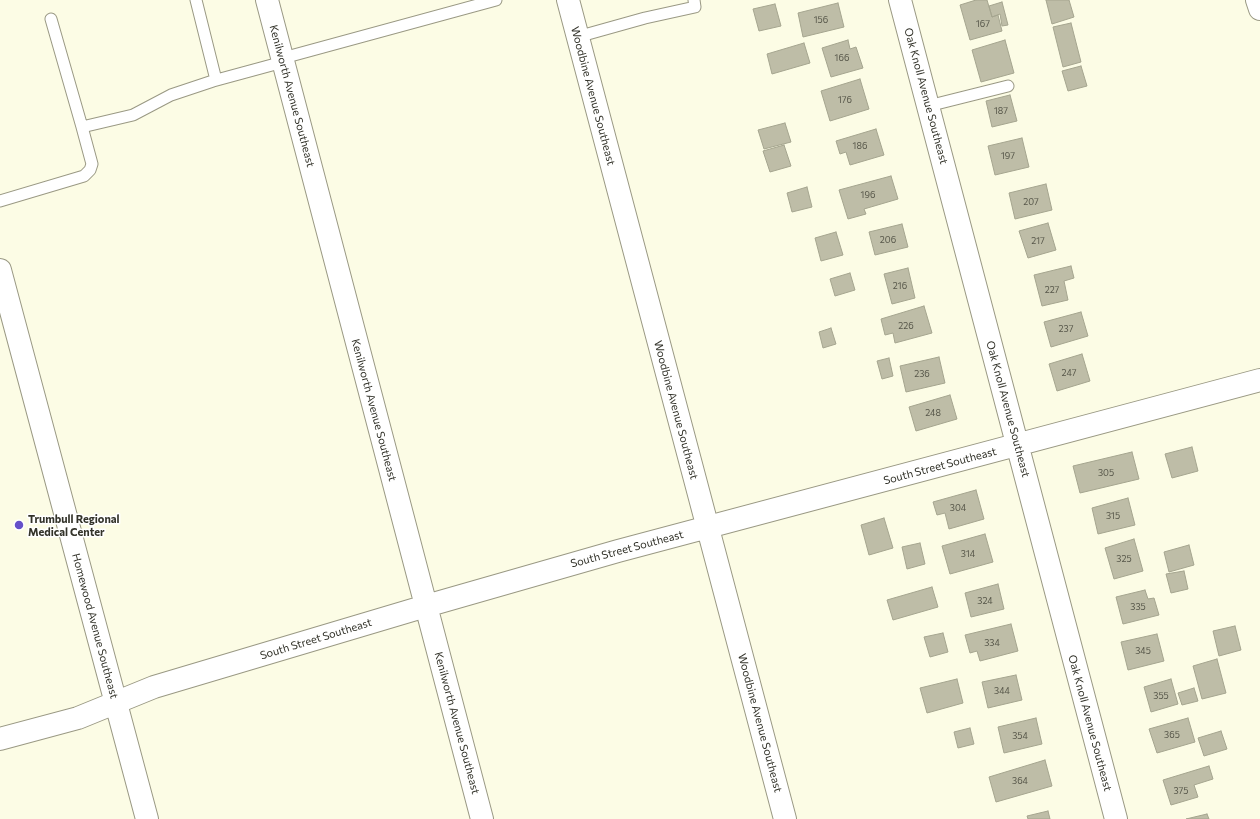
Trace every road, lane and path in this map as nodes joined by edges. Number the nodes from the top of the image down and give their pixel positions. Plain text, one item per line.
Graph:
1 (196, 0) edge
2 (267, 0) edge
3 (496, 0) edge
4 (568, 0) edge
5 (694, 0) edge
6 (900, 0) edge
7 (1257, 0) edge
8 (1260, 9) edge
9 (51, 19) dead end
10 (577, 37) junction
11 (283, 60) junction
12 (216, 80) junction
13 (1008, 86) dead end
14 (928, 106) junction
15 (82, 126) junction
16 (0, 201) edge
17 (0, 270) edge
18 (1260, 380) edge
19 (1017, 445) junction
20 (708, 527) junction
21 (426, 606) junction
22 (116, 702) junction
23 (0, 739) edge
24 (147, 819) edge
25 (482, 819) edge
26 (785, 819) edge
27 (1116, 819) edge

1 - 12 lane
2 - 11 street, Kenilworth Avenue Southeast
3 - 11 lane
4 - 10 street, Woodbine Avenue Southeast
5 - 10 lane
6 - 14 street, Oak Knoll Avenue Southeast
7 - 8 street
9 - 15 lane
10 - 20 street, Woodbine Avenue Southeast
11 - 12 lane
11 - 21 street, Kenilworth Avenue Southeast
12 - 15 lane
13 - 14 lane
14 - 19 street, Oak Knoll Avenue Southeast
15 - 16 lane
17 - 22 street, Homewood Avenue Southeast
18 - 19 street, South Street Southeast
19 - 20 street, South Street Southeast
19 - 27 street, Oak Knoll Avenue Southeast
20 - 21 street, South Street Southeast
20 - 26 street, Woodbine Avenue Southeast
21 - 22 street, South Street Southeast
21 - 25 street, Kenilworth Avenue Southeast
22 - 23 street, South Street Southeast
22 - 24 street, Homewood Avenue Southeast

